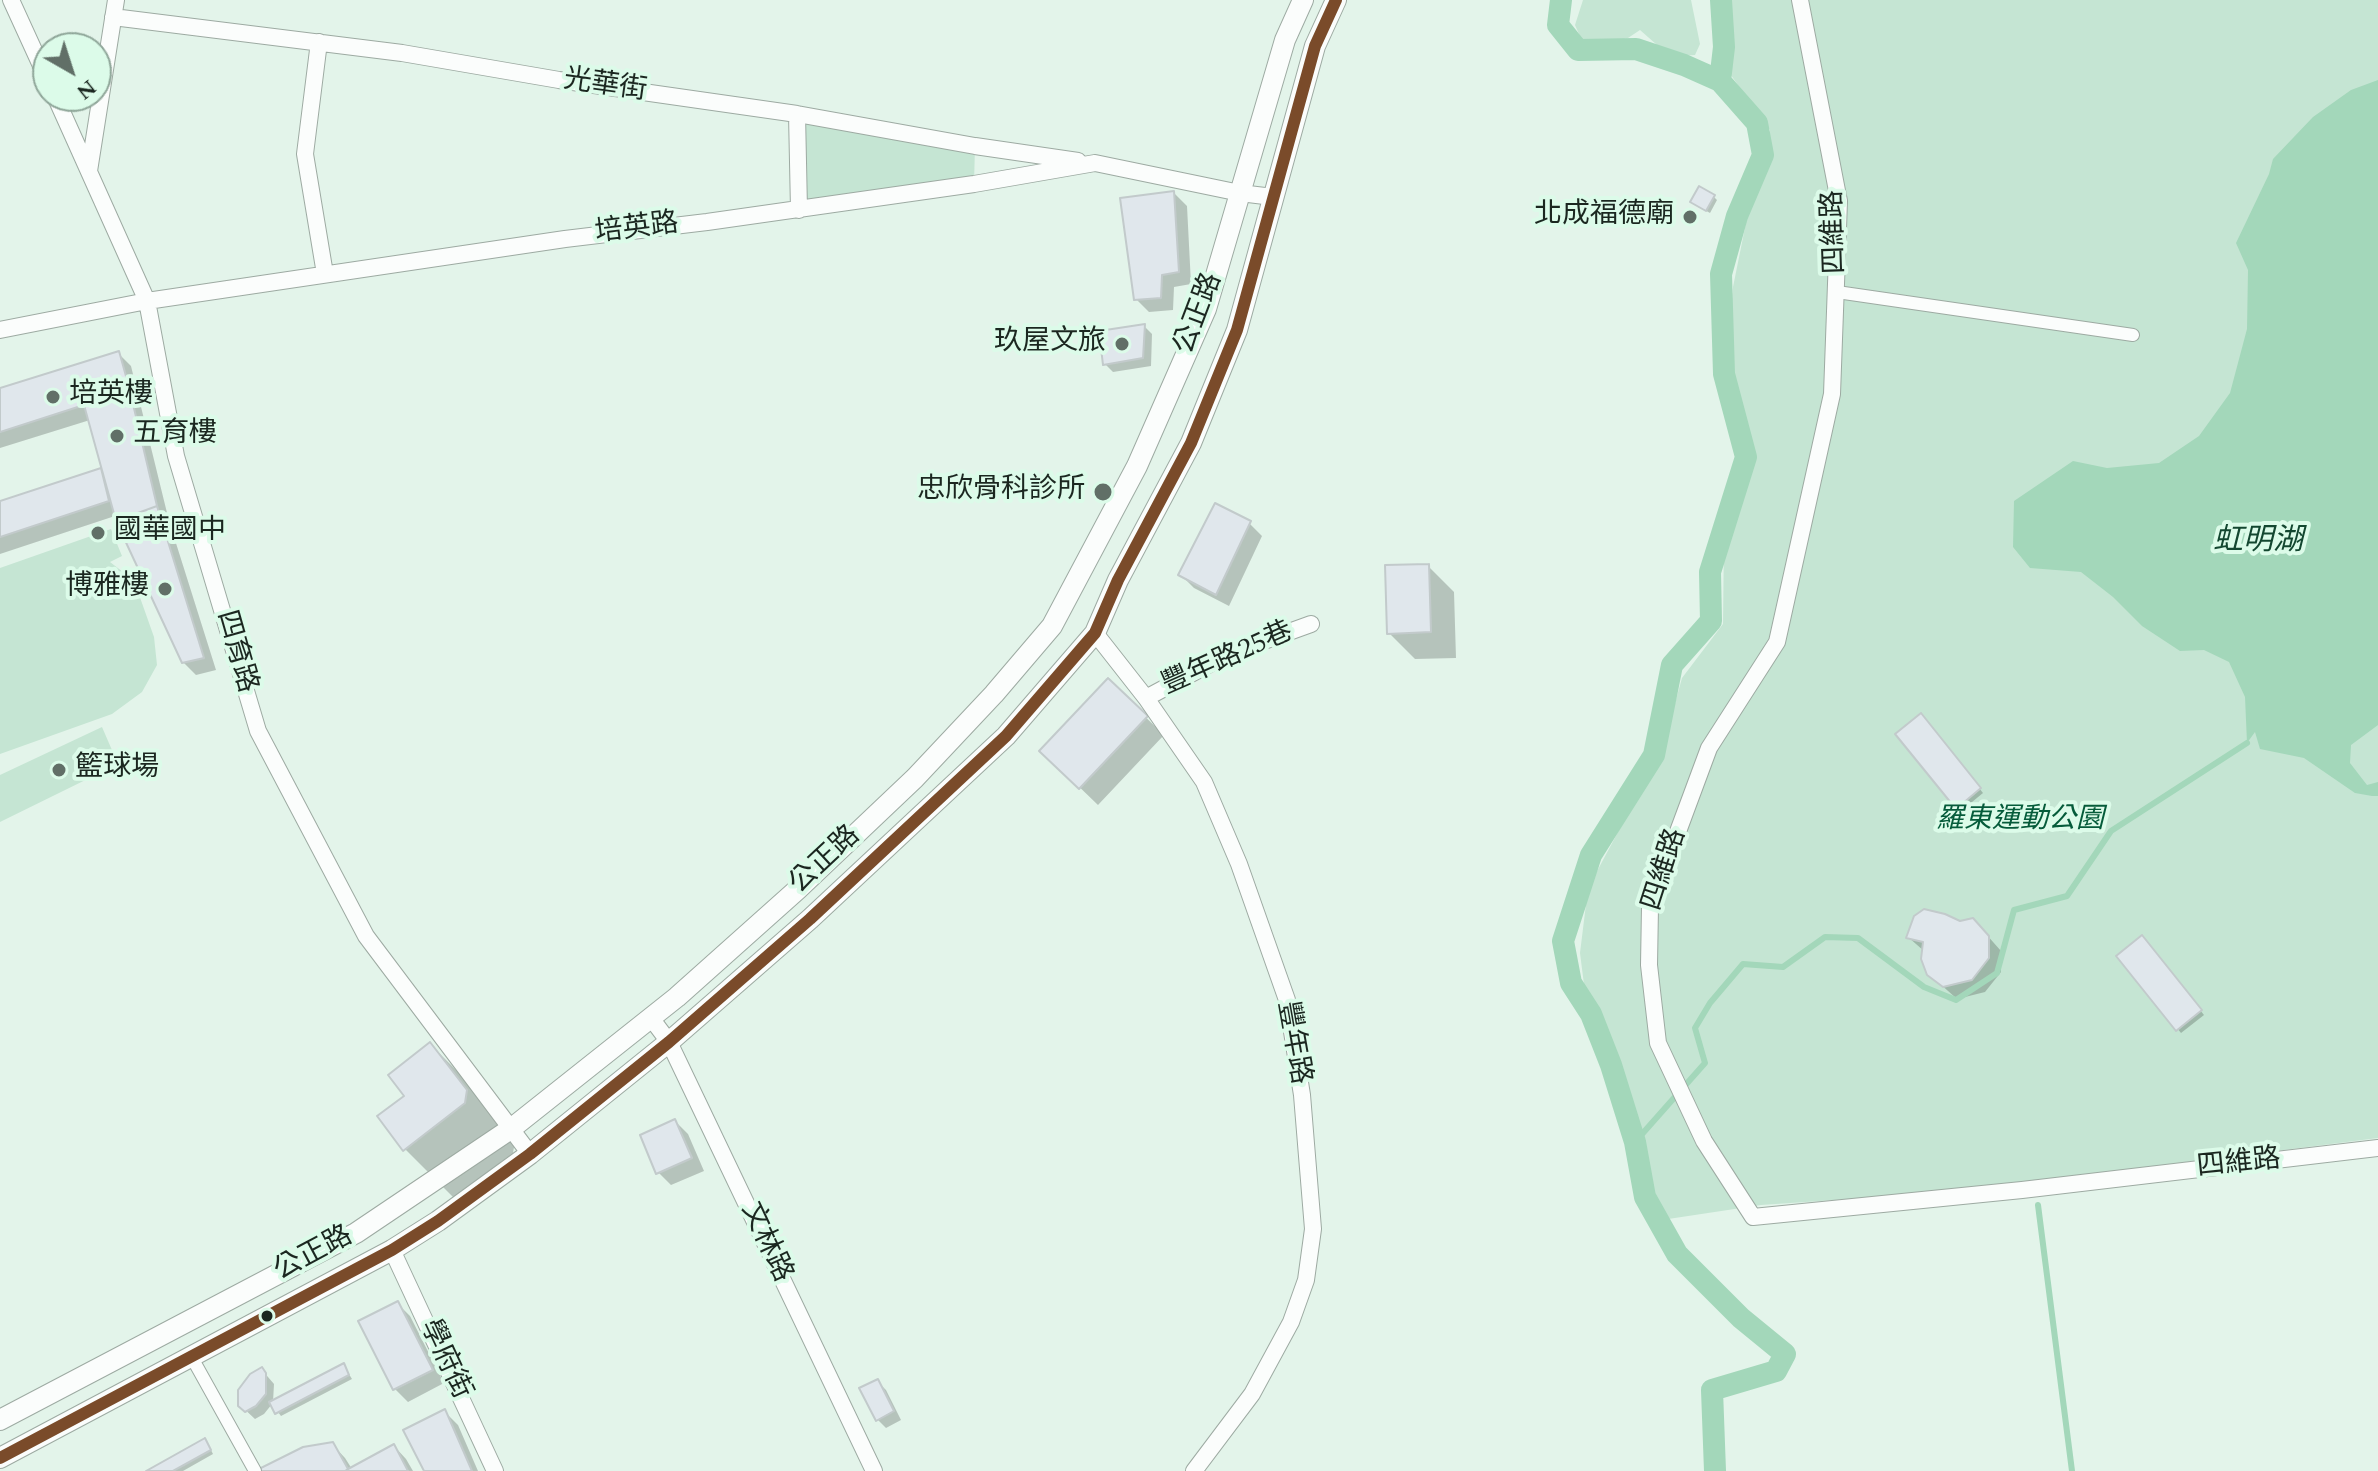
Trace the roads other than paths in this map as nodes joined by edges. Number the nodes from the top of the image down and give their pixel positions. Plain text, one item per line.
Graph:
1 (11, 0) edge
2 (1303, 0) edge
3 (1336, 0) edge
4 (1800, 0) edge
5 (115, 8) edge
6 (319, 42) junction
7 (32, 46) edge
8 (62, 112) edge
9 (797, 114) junction
10 (1095, 163) junction
11 (89, 173) junction
12 (1240, 193) junction
13 (1273, 197) junction
14 (799, 210) junction
15 (325, 274) junction
16 (1837, 292) junction
17 (147, 301) junction
18 (0, 330) edge
19 (2133, 335) dead end
20 (1311, 624) dead end
21 (1095, 633) junction
22 (1146, 698) junction
23 (651, 1018) junction
24 (669, 1042) junction
25 (512, 1128) junction
26 (2378, 1148) edge
27 (530, 1154) junction
28 (392, 1250) junction
29 (175, 1329) junction
30 (191, 1356) junction
31 (0, 1420) edge
32 (0, 1458) edge
33 (255, 1471) edge
34 (495, 1471) edge
35 (874, 1471) edge
36 (1194, 1471) edge

1 - 7 street
2 - 12 street, 公正路
3 - 13 street, 公正路
4 - 16 street, 四維路
5 - 6 street, 光華街
5 - 11 street
6 - 9 street, 光華街
6 - 15 street
8 - 11 street, 四育路
9 - 10 street, 光華街
9 - 14 street
10 - 12 street, 培英路
10 - 14 street, 培英路
11 - 17 street, 四育路
12 - 13 street, 培英路
12 - 23 street, 公正路
13 - 21 street, 公正路
14 - 15 street, 培英路
15 - 17 street, 培英路
16 - 19 street
16 - 26 street, 四維路
17 - 18 street, 培英路
17 - 25 street, 四育路
20 - 22 street, 豐年路25巷
21 - 22 street, 豐年路
21 - 24 street, 公正路
22 - 36 street, 豐年路
23 - 24 street, 文林路
23 - 25 street, 公正路
24 - 27 street, 公正路
24 - 35 street, 文林路
25 - 27 street, 四育路
25 - 29 street, 公正路
27 - 28 street, 公正路
28 - 30 street, 公正路
28 - 34 street, 學府街
29 - 30 street
29 - 31 street, 公正路
30 - 32 street, 公正路
30 - 33 street

